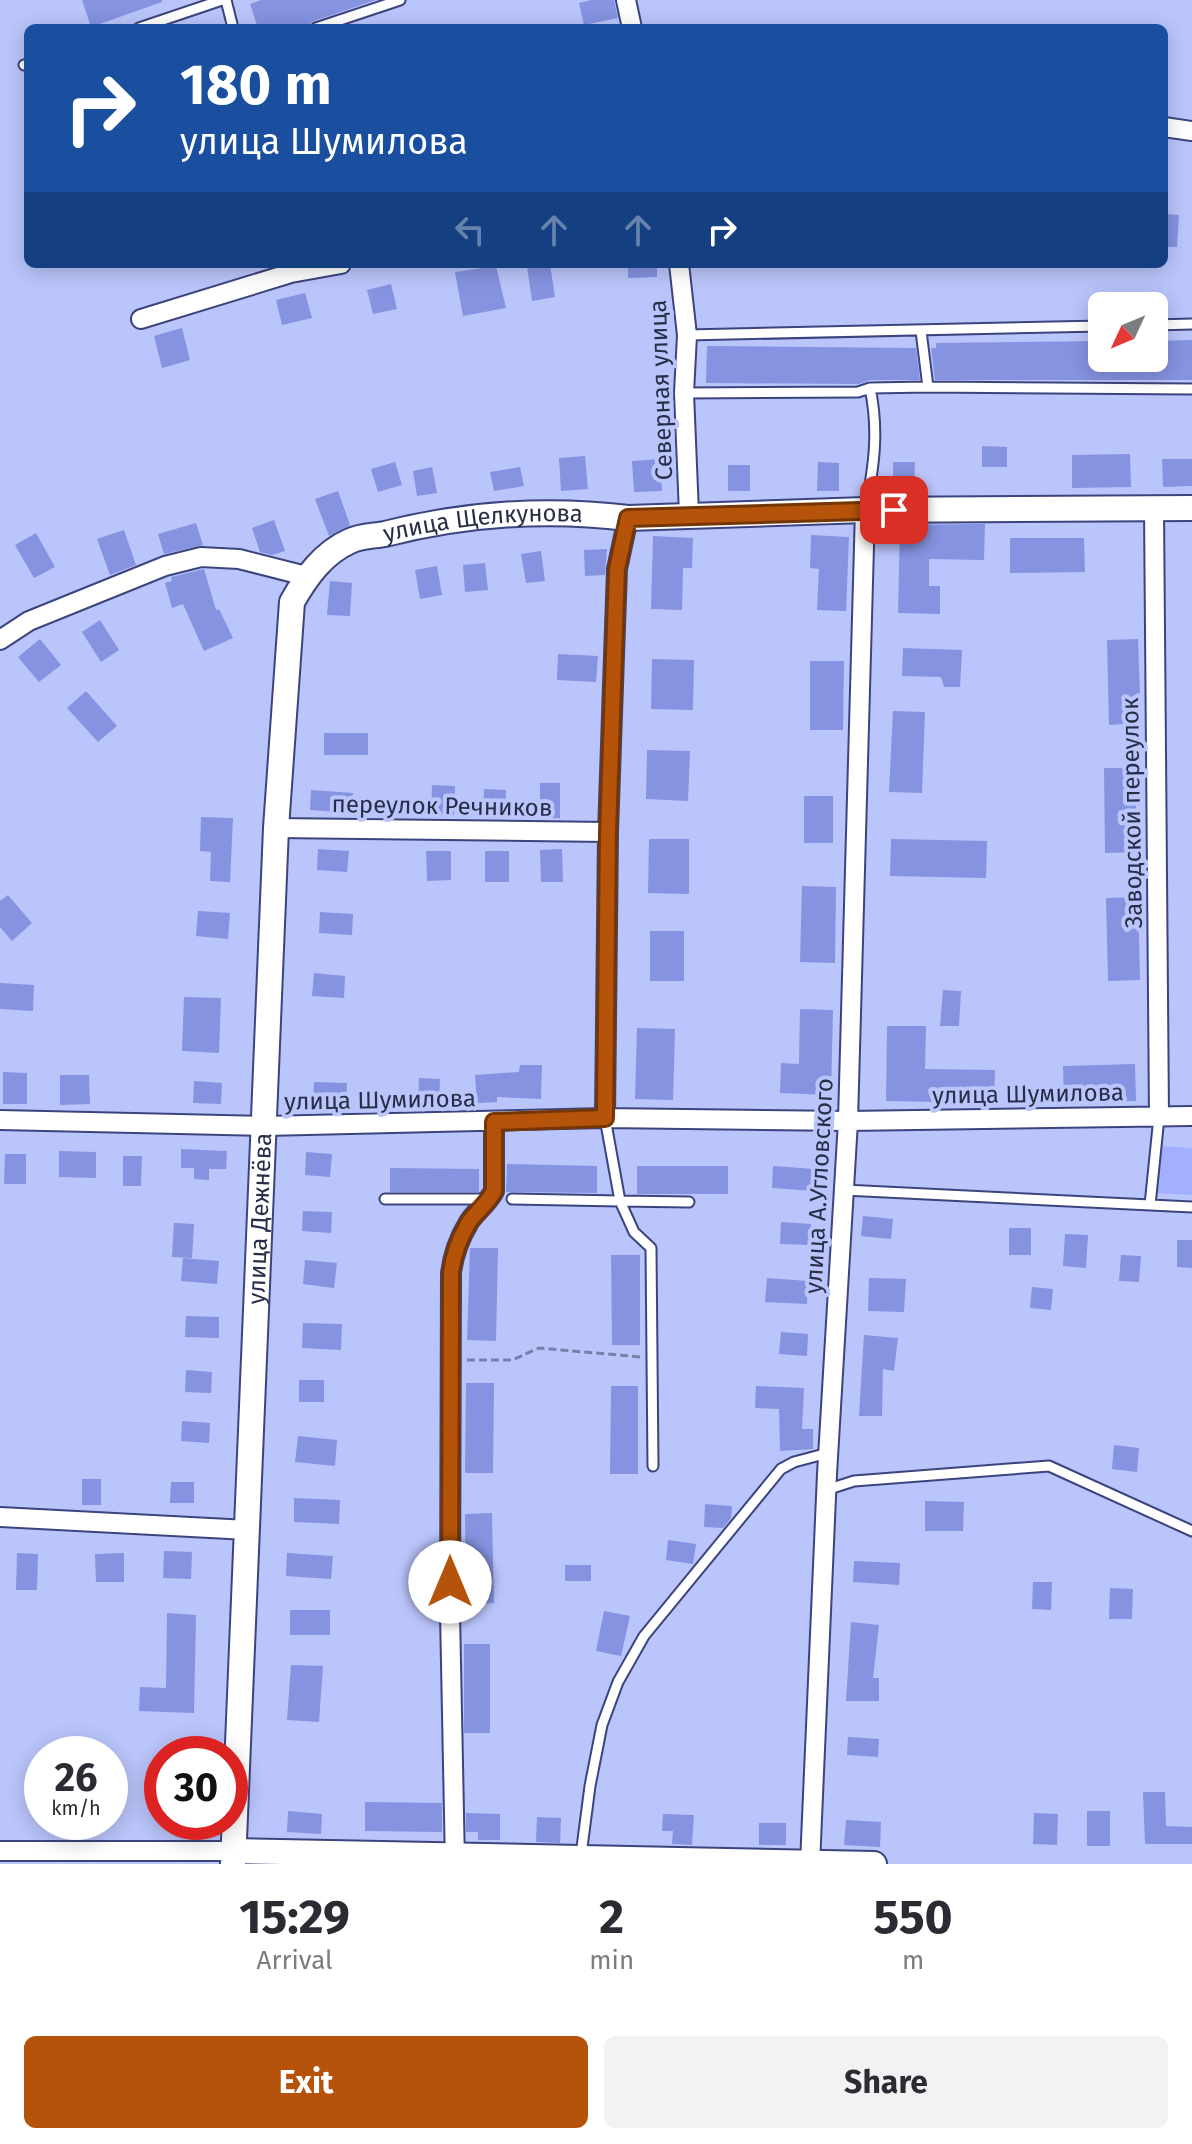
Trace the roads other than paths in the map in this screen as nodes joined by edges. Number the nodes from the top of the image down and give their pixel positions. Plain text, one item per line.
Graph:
1 (224, 0) edge
2 (400, 0) edge
3 (626, 0) edge
4 (151, 24) edge
5 (232, 24) edge
6 (328, 24) edge
7 (631, 24) edge
8 (1168, 128) edge
9 (1192, 131) edge
10 (319, 268) edge
11 (679, 268) edge
12 (141, 319) dead end
13 (1192, 324) edge
14 (1168, 325) edge
15 (1088, 326) edge
16 (921, 331) junction
17 (687, 335) junction
18 (928, 387) junction
19 (870, 388) junction
20 (1192, 389) edge
21 (684, 393) junction
22 (1192, 508) edge
23 (1154, 509) junction
24 (865, 510) junction
25 (689, 514) junction
26 (628, 518) junction
27 (306, 576) junction
28 (0, 640) edge
29 (276, 828) junction
30 (608, 832) junction
31 (1192, 1116) edge
32 (1159, 1117) junction
33 (605, 1118) junction
34 (0, 1120) edge
35 (848, 1121) junction
36 (494, 1122) junction
37 (265, 1126) junction
38 (844, 1190) junction
39 (385, 1199) dead end
40 (491, 1199) junction
41 (512, 1199) dead end
42 (620, 1201) junction
43 (689, 1202) dead end
44 (1150, 1205) junction
45 (1192, 1207) edge
46 (828, 1453) junction
47 (653, 1466) dead end
48 (826, 1490) junction
49 (0, 1517) edge
50 (248, 1530) junction
51 (1192, 1531) edge
52 (8, 1855) edge
53 (233, 1858) edge
54 (581, 1858) junction
55 (455, 1860) edge
56 (810, 1863) edge
57 (874, 1864) edge

1 - 4 lane
1 - 5 lane
2 - 6 lane
3 - 7 street
8 - 9 street
10 - 12 street
11 - 17 street, Северная улица
13 - 14 lane
15 - 16 lane
16 - 17 lane
16 - 18 lane
17 - 21 street, Северная улица
18 - 19 lane
18 - 20 lane
19 - 21 lane
19 - 24 lane
21 - 25 street, Северная улица
22 - 23 main road, улица Щелкунова
23 - 24 main road, улица Щелкунова
23 - 32 street, Заводской переулок
24 - 25 main road, улица Щелкунова
24 - 35 street, улица А.Угловского
25 - 26 main road, улица Щелкунова
26 - 27 main road, улица Щелкунова
26 - 30 street
27 - 28 street
27 - 29 main road, улица Дежнёва
29 - 30 street, переулок Речников
29 - 37 main road, улица Дежнёва
30 - 33 street
31 - 32 street, улица Шумилова
32 - 35 street, улица Шумилова
32 - 44 lane
33 - 35 street, улица Шумилова
33 - 36 street, улица Шумилова
33 - 42 lane
34 - 37 street, улица Шумилова
35 - 38 street, улица А.Угловского
36 - 37 street, улица Шумилова
36 - 40 street
37 - 50 main road, улица Дежнёва
38 - 44 lane
38 - 46 street, улица А.Угловского
39 - 40 lane
40 - 55 street
41 - 42 lane
42 - 43 lane
42 - 47 lane
44 - 45 lane
46 - 48 street, улица А.Угловского
46 - 54 lane
48 - 51 lane
48 - 56 street, улица А.Угловского
49 - 50 street
50 - 53 main road, улица Дежнёва
52 - 53 street
53 - 55 main road
54 - 55 main road
54 - 56 main road
56 - 57 main road

